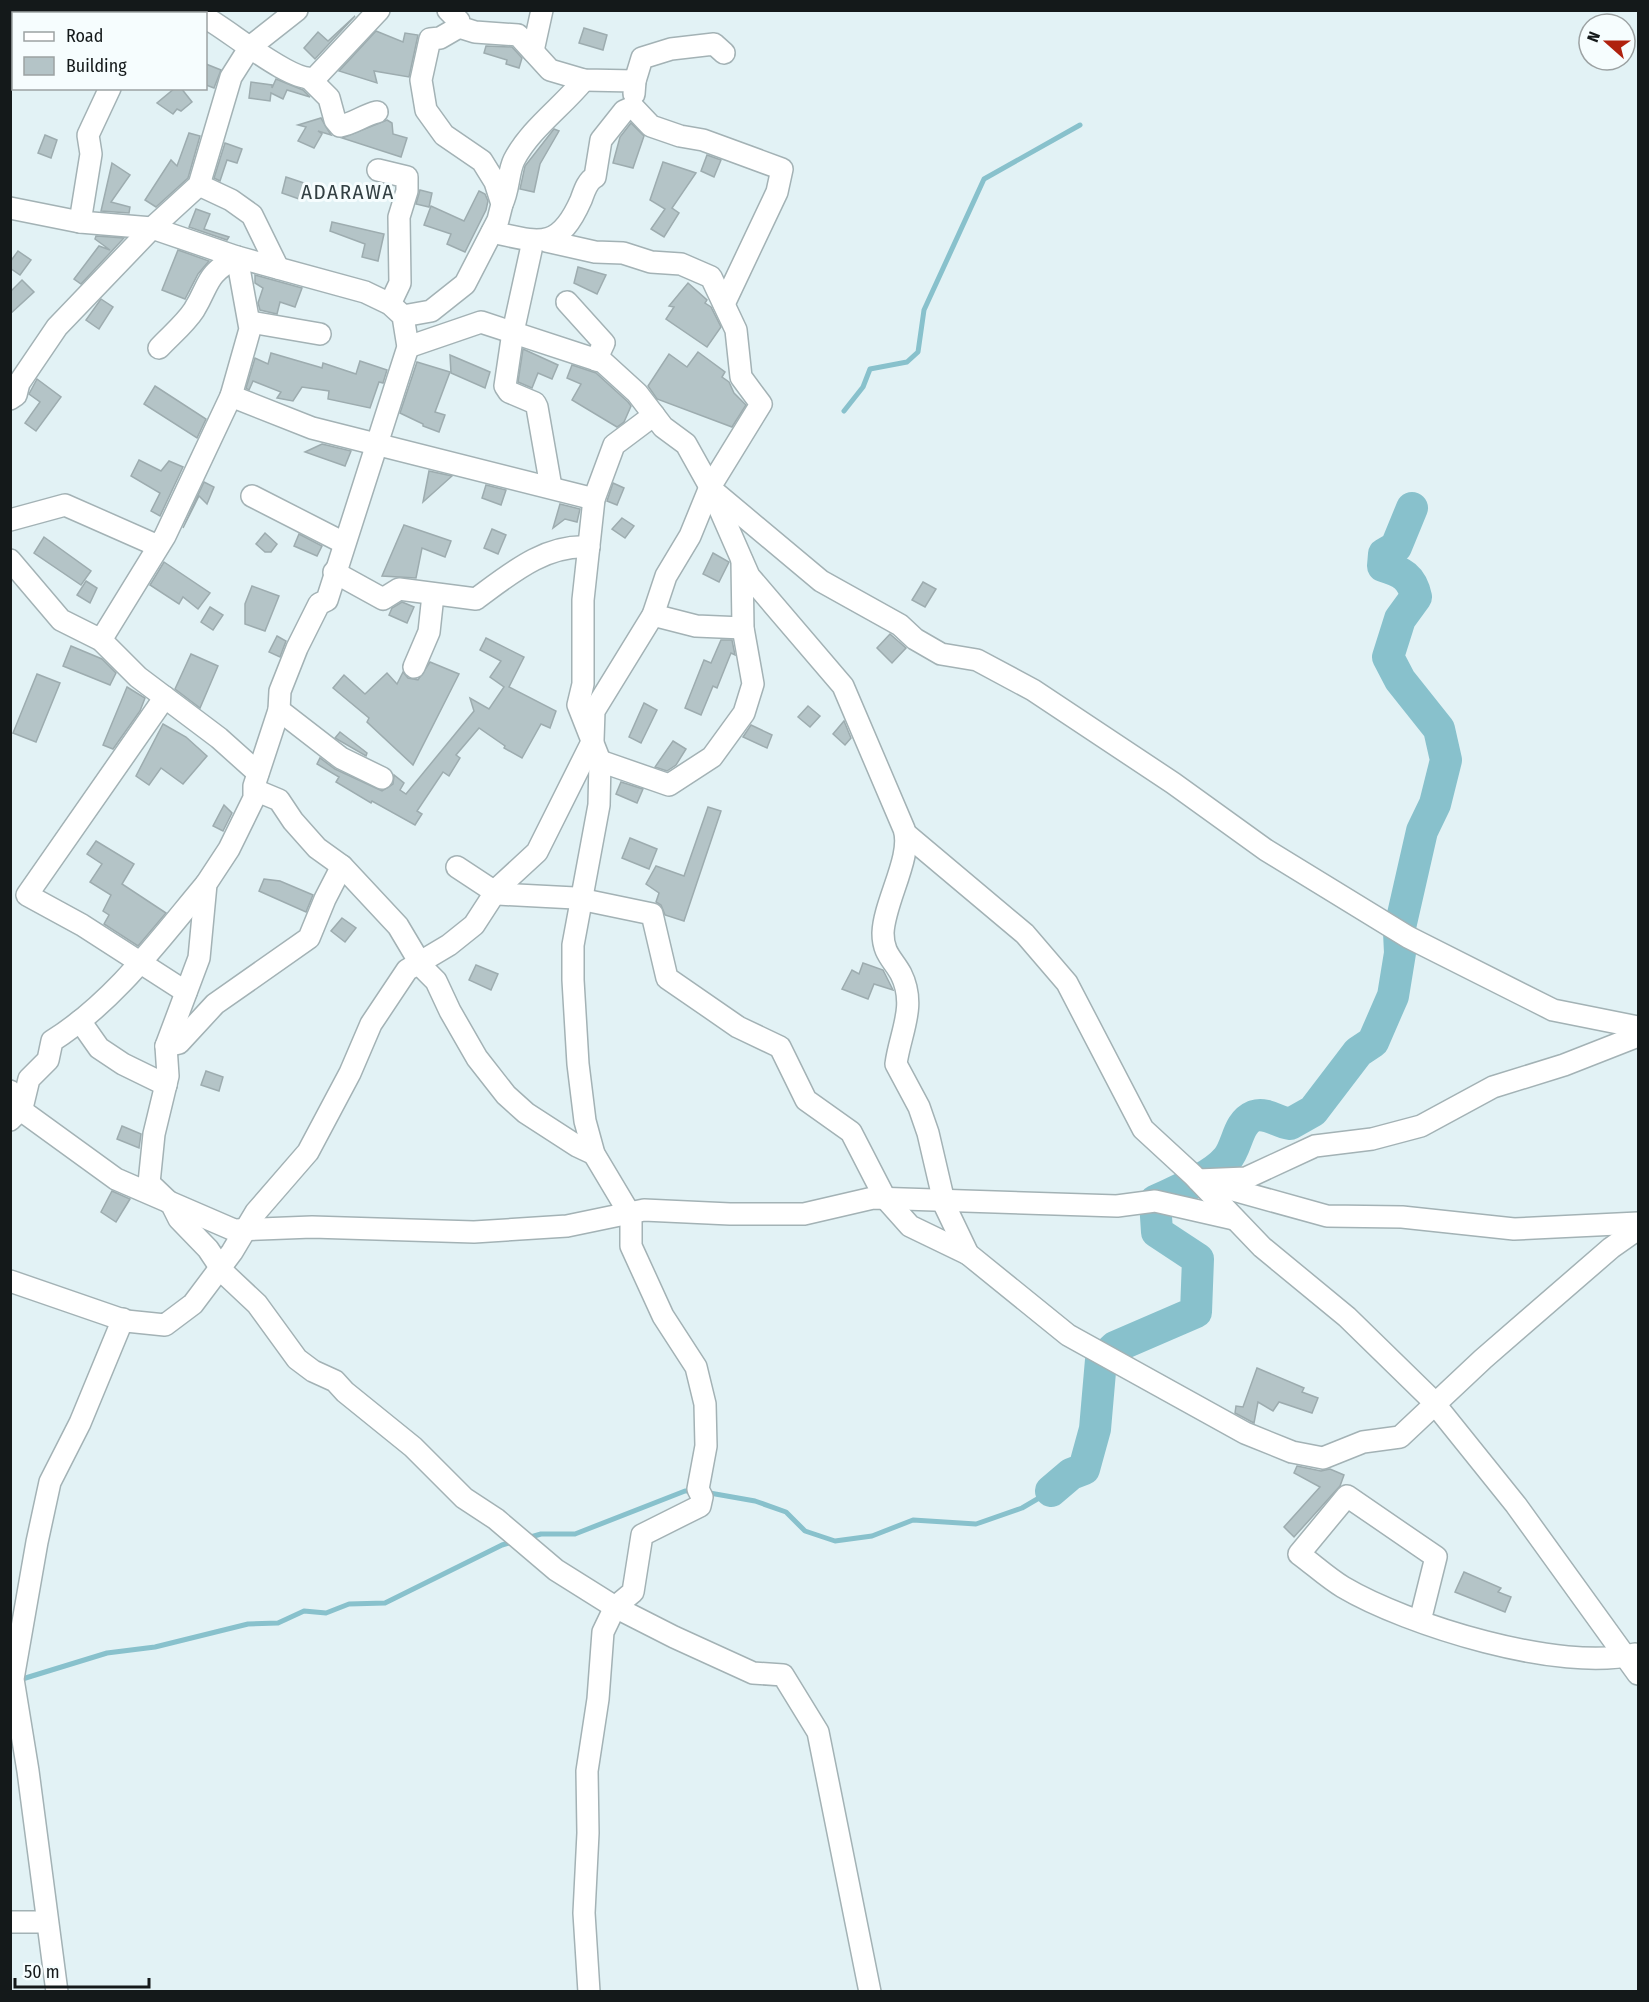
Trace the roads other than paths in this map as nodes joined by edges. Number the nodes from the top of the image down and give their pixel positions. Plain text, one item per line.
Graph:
1 (297, 10) edge
2 (379, 10) edge
3 (542, 10) edge
4 (207, 18) edge
5 (454, 19) edge
6 (250, 47) junction
7 (533, 51) junction
8 (724, 53) dead end
9 (310, 79) junction
10 (584, 80) junction
11 (635, 81) junction
12 (109, 90) edge
13 (633, 107) junction
14 (377, 112) dead end
15 (378, 170) dead end
16 (199, 185) junction
17 (502, 204) junction
18 (10, 208) edge
19 (80, 222) junction
20 (152, 228) junction
21 (492, 232) junction
22 (539, 241) junction
23 (237, 257) junction
24 (278, 268) junction
25 (567, 302) dead end
26 (724, 304) junction
27 (397, 310) junction
28 (250, 322) junction
29 (458, 328) junction
30 (513, 332) junction
31 (320, 334) dead end
32 (408, 347) junction
33 (159, 348) dead end
34 (596, 360) junction
35 (231, 396) junction
36 (10, 399) edge
37 (654, 415) junction
38 (378, 445) junction
39 (550, 487) junction
40 (710, 487) junction
41 (252, 496) dead end
42 (594, 499) junction
43 (10, 520) edge
44 (344, 543) junction
45 (158, 546) junction
46 (589, 547) junction
47 (10, 560) edge
48 (742, 560) junction
49 (334, 572) junction
50 (433, 595) junction
51 (653, 615) junction
52 (743, 628) junction
53 (101, 640) junction
54 (414, 667) dead end
55 (165, 697) junction
56 (279, 710) junction
57 (593, 740) junction
58 (600, 761) junction
59 (382, 778) dead end
60 (257, 782) junction
61 (906, 834) junction
62 (342, 866) junction
63 (457, 867) dead end
64 (206, 884) junction
65 (495, 892) junction
66 (582, 899) junction
67 (141, 962) junction
68 (420, 962) junction
69 (186, 992) junction
70 (80, 1021) junction
71 (1638, 1027) edge
72 (1638, 1036) edge
73 (166, 1046) junction
74 (166, 1085) junction
75 (14, 1106) edge
76 (594, 1154) junction
77 (1198, 1180) junction
78 (885, 1198) junction
79 (944, 1201) junction
80 (172, 1204) junction
81 (630, 1213) junction
82 (1234, 1219) junction
83 (1638, 1223) edge
84 (1638, 1229) edge
85 (245, 1230) junction
86 (968, 1254) junction
87 (220, 1267) junction
88 (10, 1281) edge
89 (123, 1319) junction
90 (1434, 1403) junction
91 (615, 1607) junction
92 (1420, 1621) junction
93 (1632, 1655) edge
94 (1638, 1674) edge
95 (10, 1922) edge
96 (47, 1922) junction
97 (57, 1992) edge
98 (589, 1992) edge
99 (870, 1992) edge

1 - 6 street
2 - 9 street
3 - 7 street
4 - 6 street
5 - 7 street
5 - 17 street
6 - 9 street
6 - 16 street
7 - 10 street
8 - 11 street
9 - 14 street
10 - 11 street
10 - 17 street
11 - 13 street
12 - 19 street
13 - 22 street
13 - 26 street
15 - 27 street
16 - 20 street
16 - 24 street
17 - 21 street
18 - 19 street
19 - 20 street
20 - 23 street
20 - 36 street
21 - 22 street
21 - 27 street
22 - 26 street
22 - 30 street
23 - 24 street
23 - 28 street
23 - 33 street
24 - 27 street
25 - 34 street
26 - 40 street
27 - 29 street
27 - 32 street
28 - 31 street
28 - 35 street
29 - 30 street
29 - 32 street
30 - 34 street
30 - 39 street
32 - 38 street
34 - 37 street
35 - 38 street
35 - 45 street
37 - 40 street
37 - 42 street
38 - 39 street
38 - 44 street
39 - 42 street
40 - 48 street
40 - 51 street
40 - 71 street
41 - 44 street
42 - 46 street
43 - 45 street
44 - 49 street
45 - 53 street
46 - 50 street
46 - 57 street
47 - 53 street
48 - 52 street
48 - 61 street
49 - 50 street
49 - 56 street
50 - 54 street
51 - 52 street
51 - 57 street
52 - 58 street
53 - 55 street
55 - 60 street
55 - 67 street
56 - 59 street
56 - 60 street
57 - 58 street
57 - 65 street
58 - 66 street
60 - 62 street
60 - 64 street
61 - 77 street
61 - 79 street
62 - 68 street
62 - 73 street
63 - 65 street
64 - 67 street
64 - 69 street
65 - 66 street
65 - 68 street
66 - 76 street
66 - 78 street
67 - 69 street
67 - 70 street
68 - 76 street
68 - 85 street
69 - 73 street
70 - 74 street
70 - 75 street
72 - 77 street
73 - 74 street
74 - 80 street
75 - 80 street
76 - 81 street
77 - 82 street
77 - 83 street
78 - 79 street
78 - 81 street
78 - 86 street
79 - 82 street
79 - 86 street
80 - 85 street
80 - 87 street
81 - 85 street
81 - 91 street
82 - 90 street
84 - 90 street
85 - 87 street
86 - 90 street
87 - 89 street
87 - 91 street
88 - 89 street
89 - 96 street
90 - 93 street
91 - 98 street
91 - 99 street
92 - 92 street
92 - 93 street
93 - 94 street
95 - 96 street
96 - 97 street

